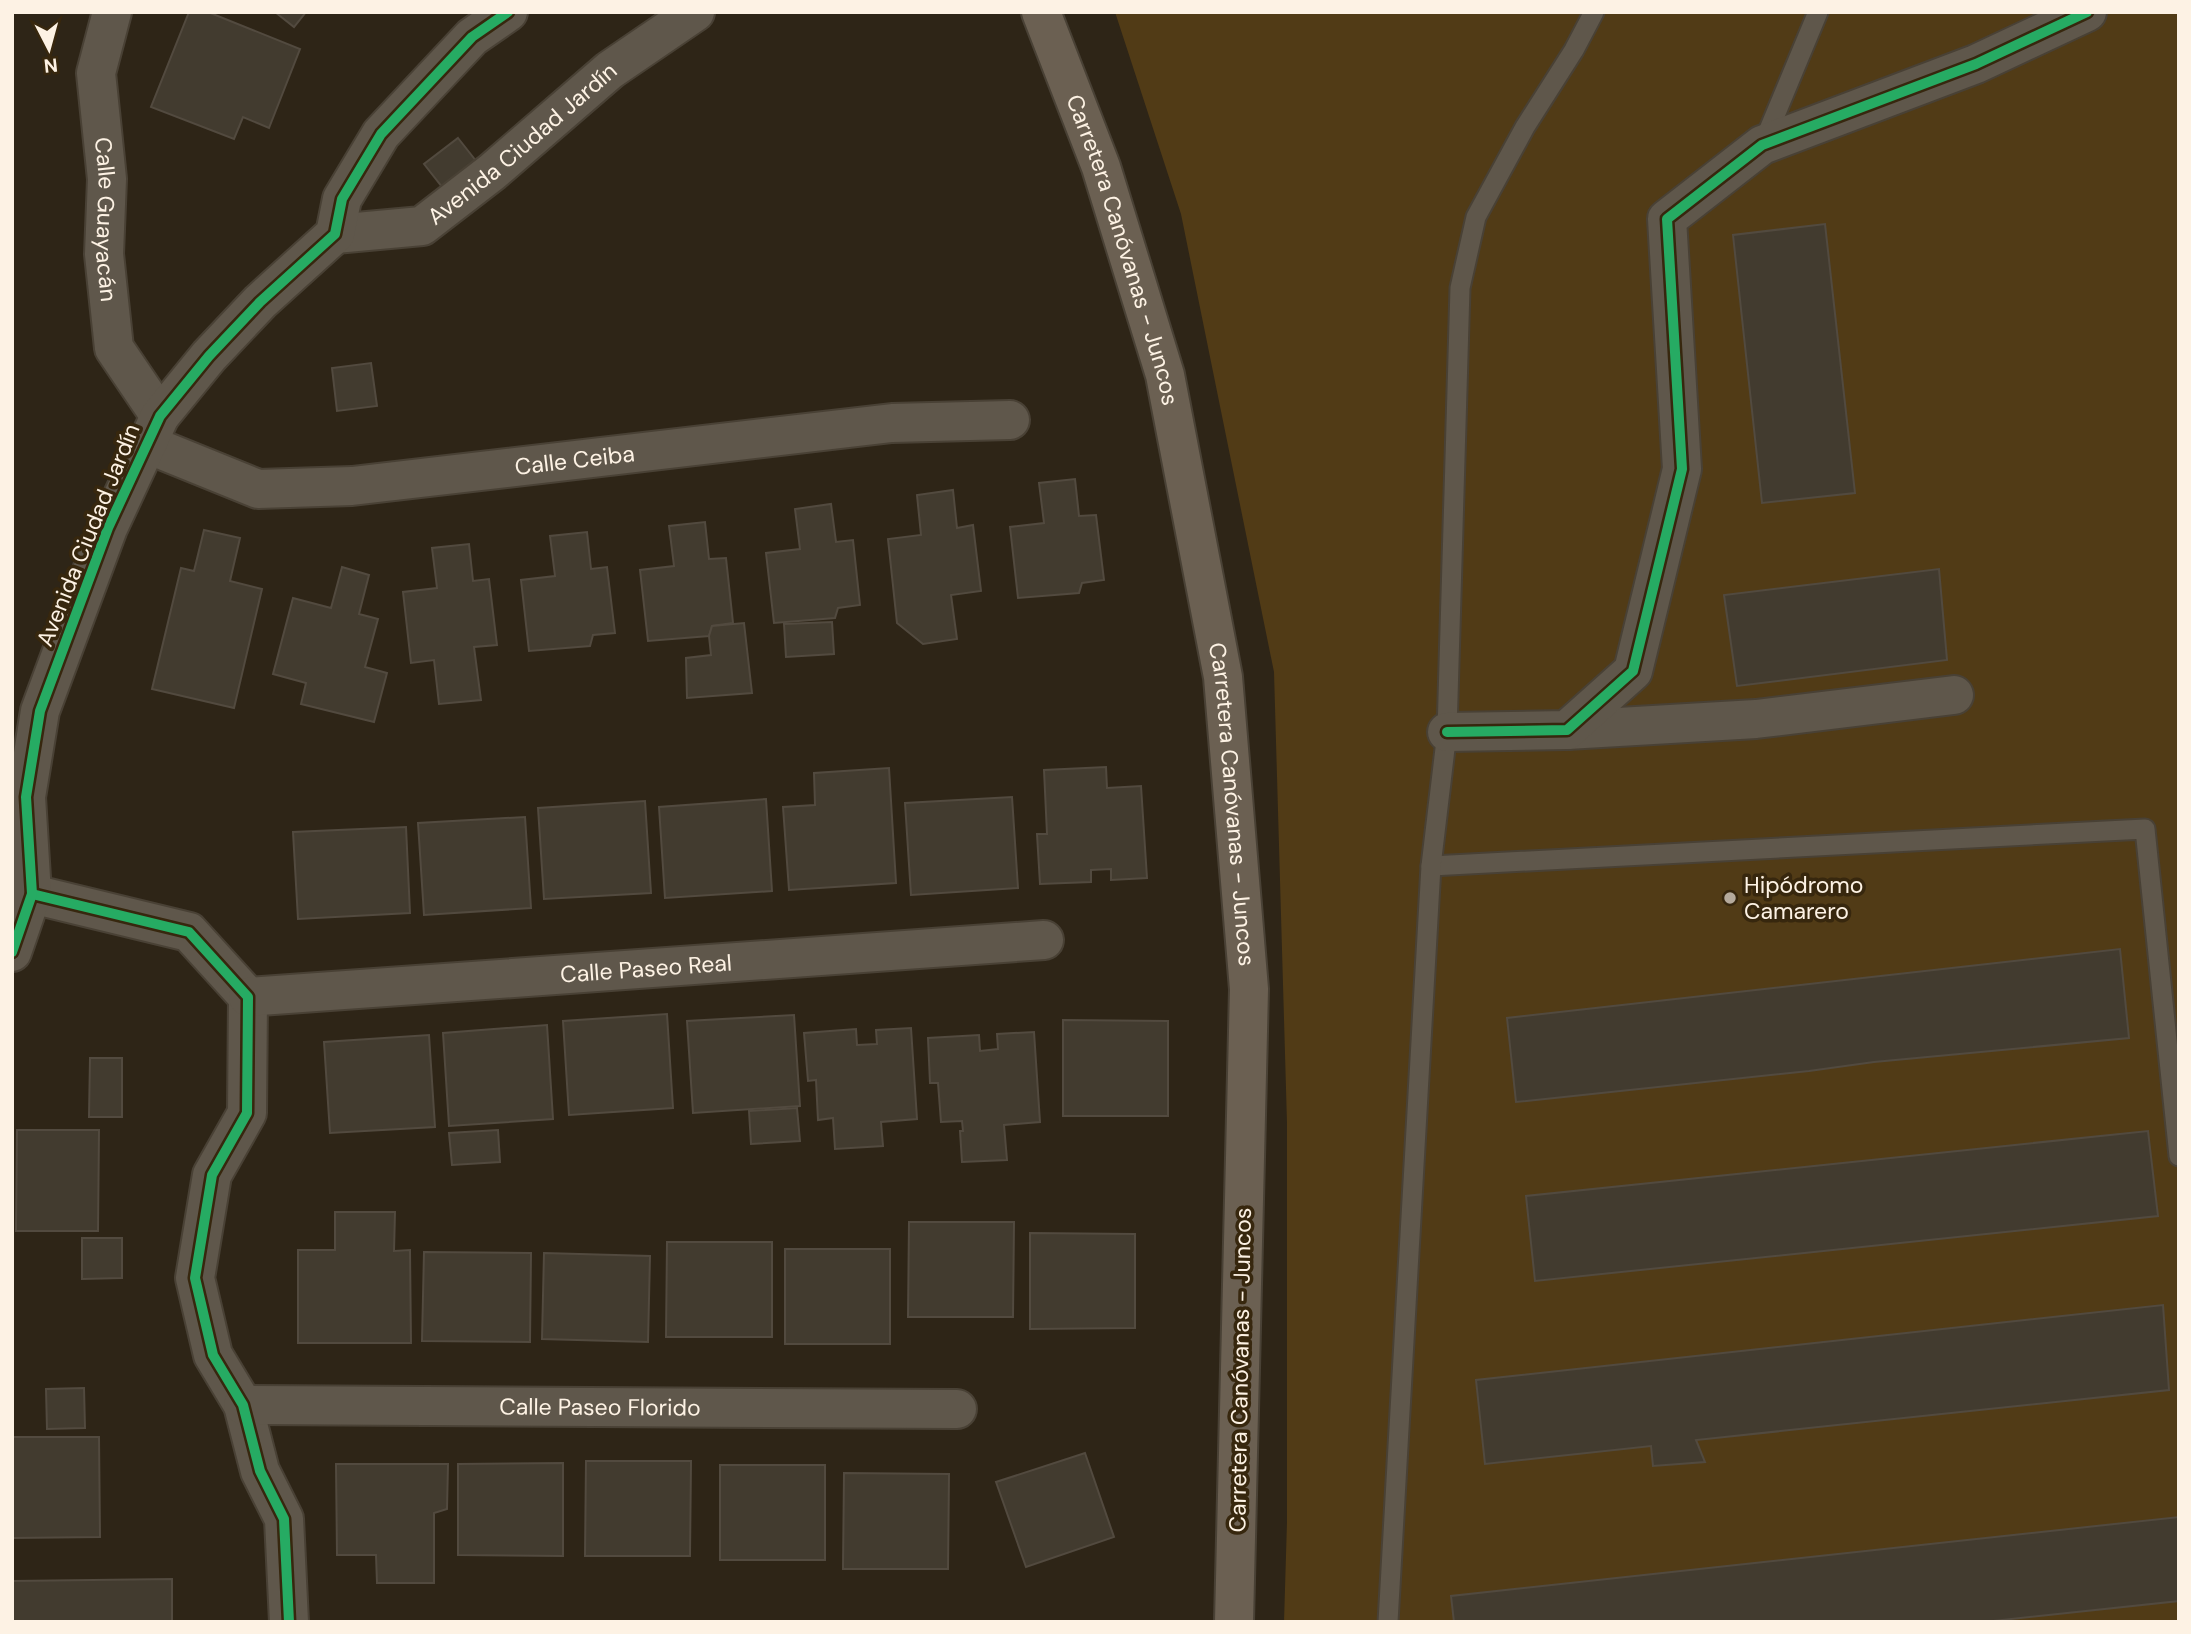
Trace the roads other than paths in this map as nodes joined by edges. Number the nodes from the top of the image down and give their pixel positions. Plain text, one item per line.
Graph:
1 (112, 12) edge
2 (508, 12) edge
3 (695, 12) edge
4 (1041, 12) edge
5 (1594, 12) edge
6 (1818, 12) edge
7 (2087, 12) edge
8 (1762, 145) junction
9 (335, 234) junction
10 (1010, 420) dead end
11 (153, 430) junction
12 (1954, 695) dead end
13 (1567, 730) junction
14 (1447, 732) junction
15 (1431, 866) junction
16 (32, 894) junction
17 (1044, 940) dead end
18 (12, 952) edge
19 (248, 997) junction
20 (2179, 1156) edge
21 (243, 1405) junction
22 (957, 1409) dead end
23 (289, 1622) edge
24 (1234, 1622) edge
25 (1388, 1622) edge

1 - 11 street, Calle Guayacán
2 - 9 street
3 - 9 street, Avenida Ciudad Jardín
4 - 24 main road, Carretera Canóvanas - Juncos
5 - 14 lane
6 - 8 lane
7 - 8 street
8 - 13 street
9 - 11 street, Avenida Ciudad Jardín
10 - 11 street, Calle Ceiba
11 - 16 street, Avenida Ciudad Jardín
12 - 13 street
13 - 14 street
14 - 15 lane
15 - 20 lane
15 - 25 lane
16 - 18 street, Avenida Ciudad Jardín
16 - 19 street
17 - 19 street, Calle Paseo Real
19 - 21 street
21 - 22 street, Calle Paseo Florido
21 - 23 street

